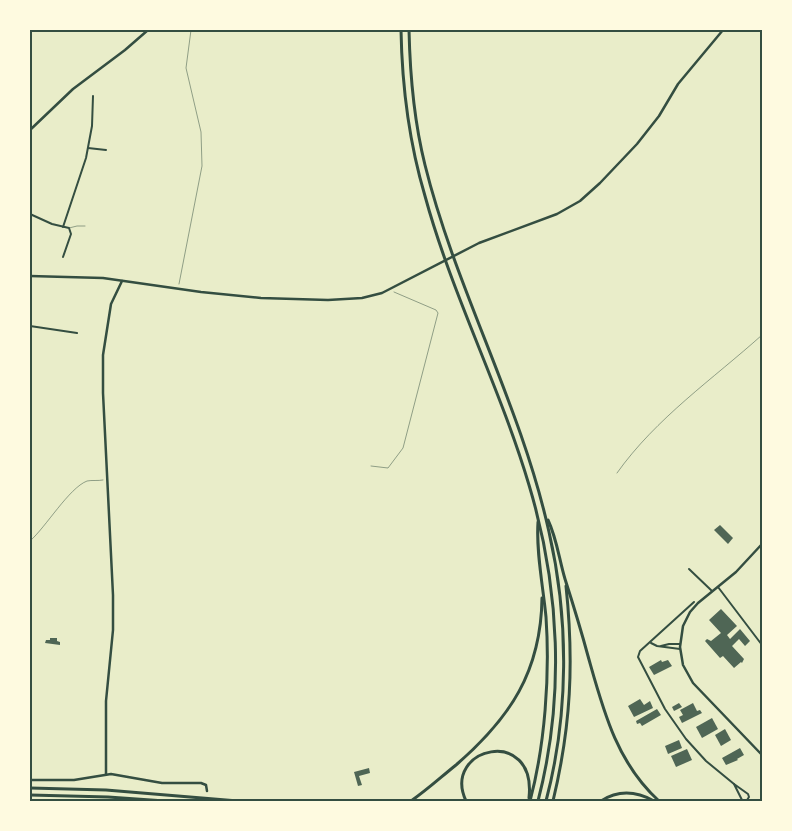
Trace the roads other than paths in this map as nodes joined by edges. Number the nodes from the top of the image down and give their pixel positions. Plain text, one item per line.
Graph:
1 (148, 30) edge
2 (401, 30) edge
3 (409, 30) edge
4 (723, 30) edge
5 (93, 96) dead end
6 (30, 130) edge
7 (88, 148) junction
8 (106, 150) dead end
9 (30, 214) edge
10 (85, 226) dead end
11 (63, 227) junction
12 (70, 228) junction
13 (63, 257) dead end
14 (30, 276) edge
15 (122, 281) junction
16 (30, 326) edge
17 (77, 333) dead end
18 (545, 513) junction
19 (538, 516) junction
20 (762, 544) edge
21 (689, 569) dead end
22 (565, 579) junction
23 (543, 580) junction
24 (718, 587) junction
25 (712, 591) junction
26 (694, 602) dead end
27 (651, 643) junction
28 (680, 644) junction
29 (762, 645) edge
30 (661, 646) junction
31 (680, 649) junction
32 (762, 755) edge
33 (106, 774) junction
34 (30, 780) edge
35 (734, 784) junction
36 (30, 788) edge
37 (207, 791) dead end
38 (30, 795) edge
39 (165, 801) edge
40 (238, 801) edge
41 (411, 801) edge
42 (466, 801) edge
43 (530, 801) edge
44 (538, 801) edge
45 (546, 801) edge
46 (553, 801) edge
47 (601, 801) edge
48 (654, 801) edge
49 (658, 801) edge

1 - 6 street
2 - 19 highway
3 - 18 highway
4 - 15 street
5 - 7 street
7 - 8 street
7 - 11 street
9 - 11 street
10 - 12 lane
11 - 12 street
12 - 13 street
14 - 15 street
15 - 33 street
16 - 17 street
18 - 22 highway
18 - 45 highway
19 - 23 highway
19 - 44 highway
20 - 24 street
21 - 25 street
22 - 46 highway
22 - 49 highway
23 - 41 highway
23 - 43 highway
24 - 25 street
24 - 29 street
25 - 28 street
26 - 27 street
27 - 30 street
27 - 35 street
28 - 30 street
28 - 31 street
30 - 31 street
31 - 32 street
33 - 34 street
33 - 37 street
35 - 35 street
36 - 40 highway
38 - 39 highway
42 - 43 highway
47 - 48 highway

